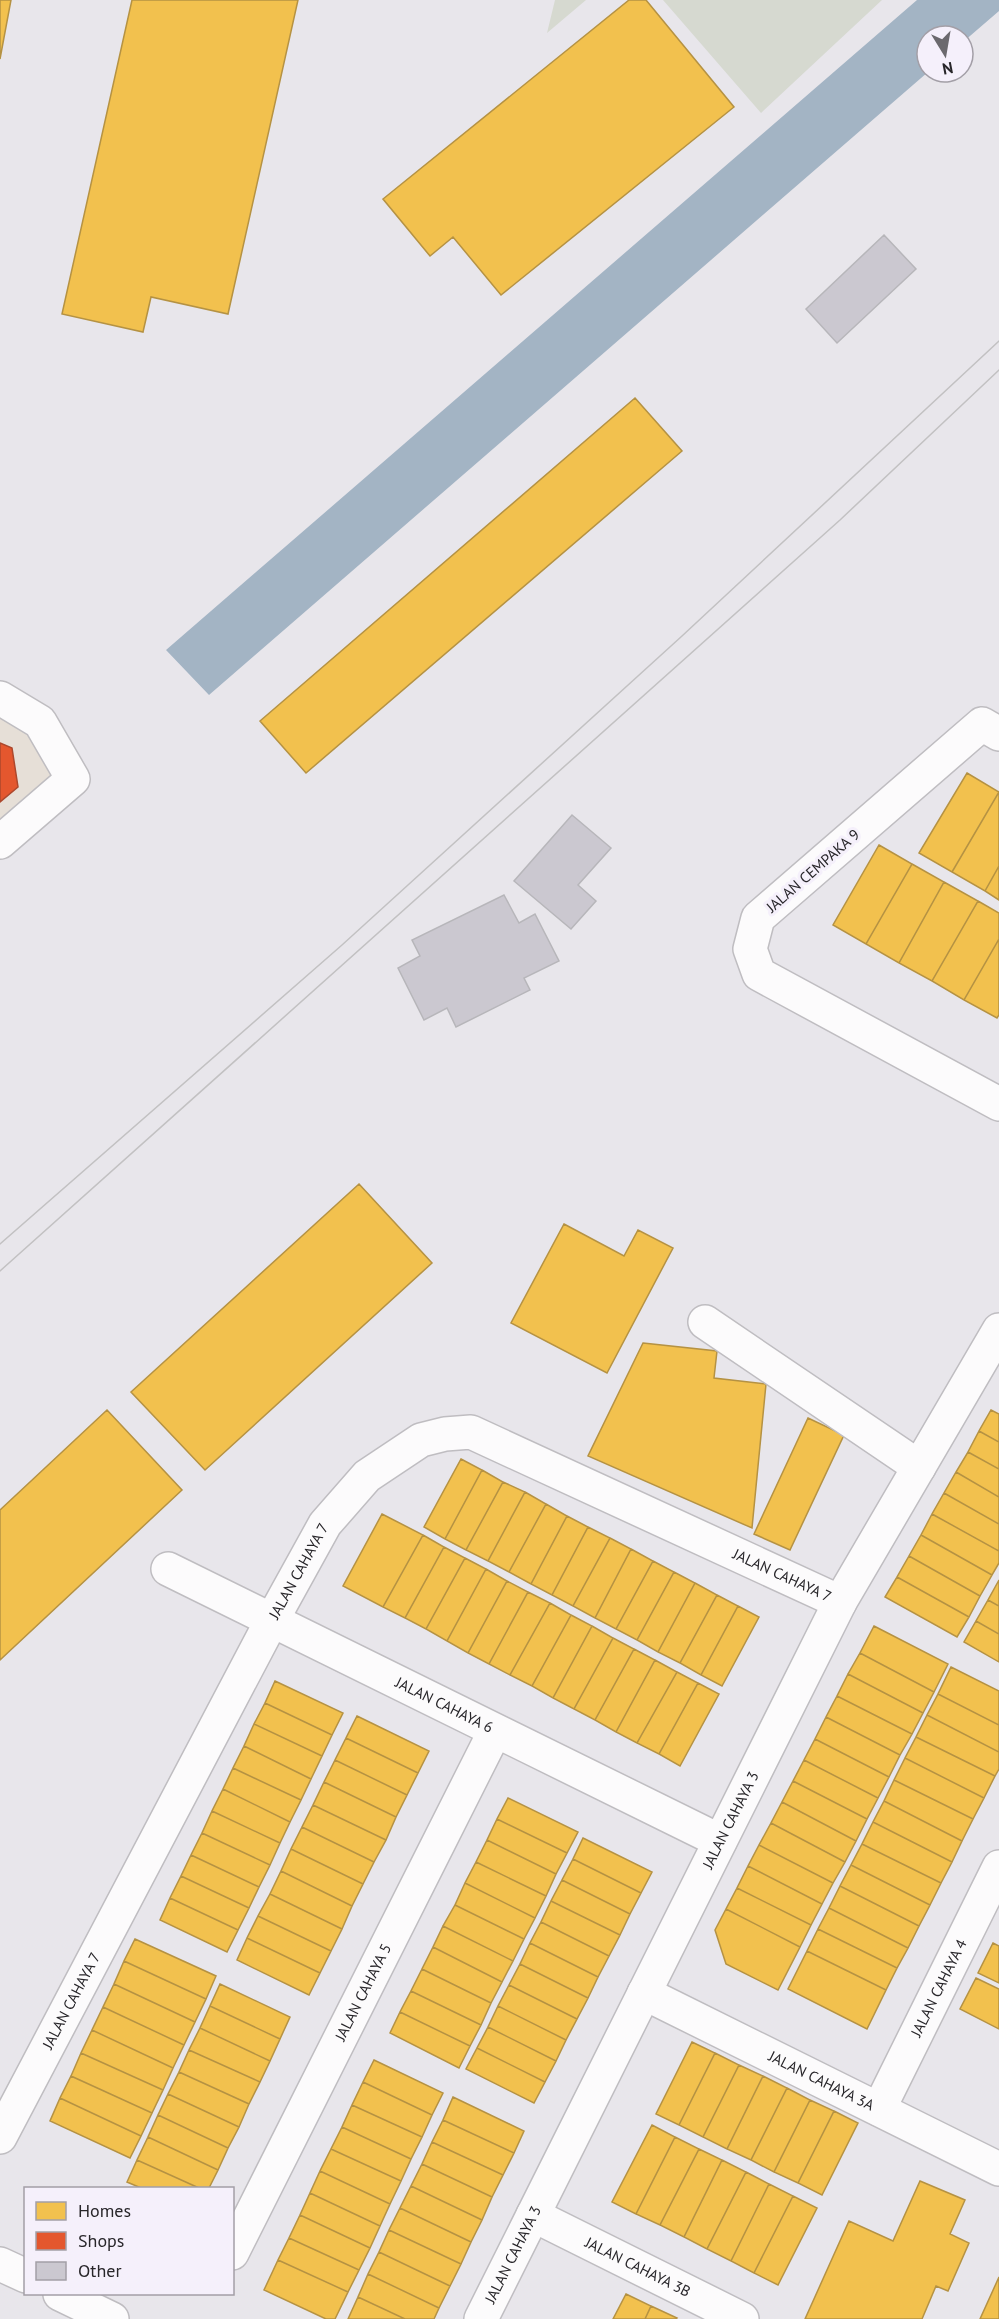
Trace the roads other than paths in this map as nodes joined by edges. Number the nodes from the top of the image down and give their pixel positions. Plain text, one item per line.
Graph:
1 (0, 699) edge
2 (991, 729) edge
3 (0, 842) edge
4 (999, 1104) edge
5 (705, 1322) dead end
6 (999, 1330) edge
7 (919, 1467) junction
8 (168, 1569) dead end
9 (840, 1602) junction
10 (272, 1620) junction
11 (495, 1731) junction
12 (720, 1841) junction
13 (999, 1867) edge
14 (644, 1993) junction
15 (879, 2109) junction
16 (0, 2137) edge
17 (999, 2169) edge
18 (533, 2215) junction
19 (234, 2249) edge
20 (0, 2264) edge
21 (24, 2275) edge
22 (62, 2295) edge
23 (112, 2319) edge
24 (481, 2319) edge
25 (742, 2319) edge

1 - 3 street
2 - 4 street, JALAN CEMPAKA 9
5 - 7 street
6 - 7 street, JALAN CAHAYA 3
7 - 9 street, JALAN CAHAYA 3
8 - 10 street, JALAN CAHAYA 6
9 - 10 street, JALAN CAHAYA 7
9 - 12 street, JALAN CAHAYA 3
10 - 11 street, JALAN CAHAYA 6
10 - 16 street, JALAN CAHAYA 7
11 - 12 street, JALAN CAHAYA 6
11 - 19 street, JALAN CAHAYA 5
12 - 14 street, JALAN CAHAYA 3
13 - 15 street, JALAN CAHAYA 4
14 - 15 street, JALAN CAHAYA 3A
14 - 18 street, JALAN CAHAYA 3
15 - 17 street, JALAN CAHAYA 3A
18 - 24 street, JALAN CAHAYA 3
18 - 25 street, JALAN CAHAYA 3B
20 - 21 street
22 - 23 street

